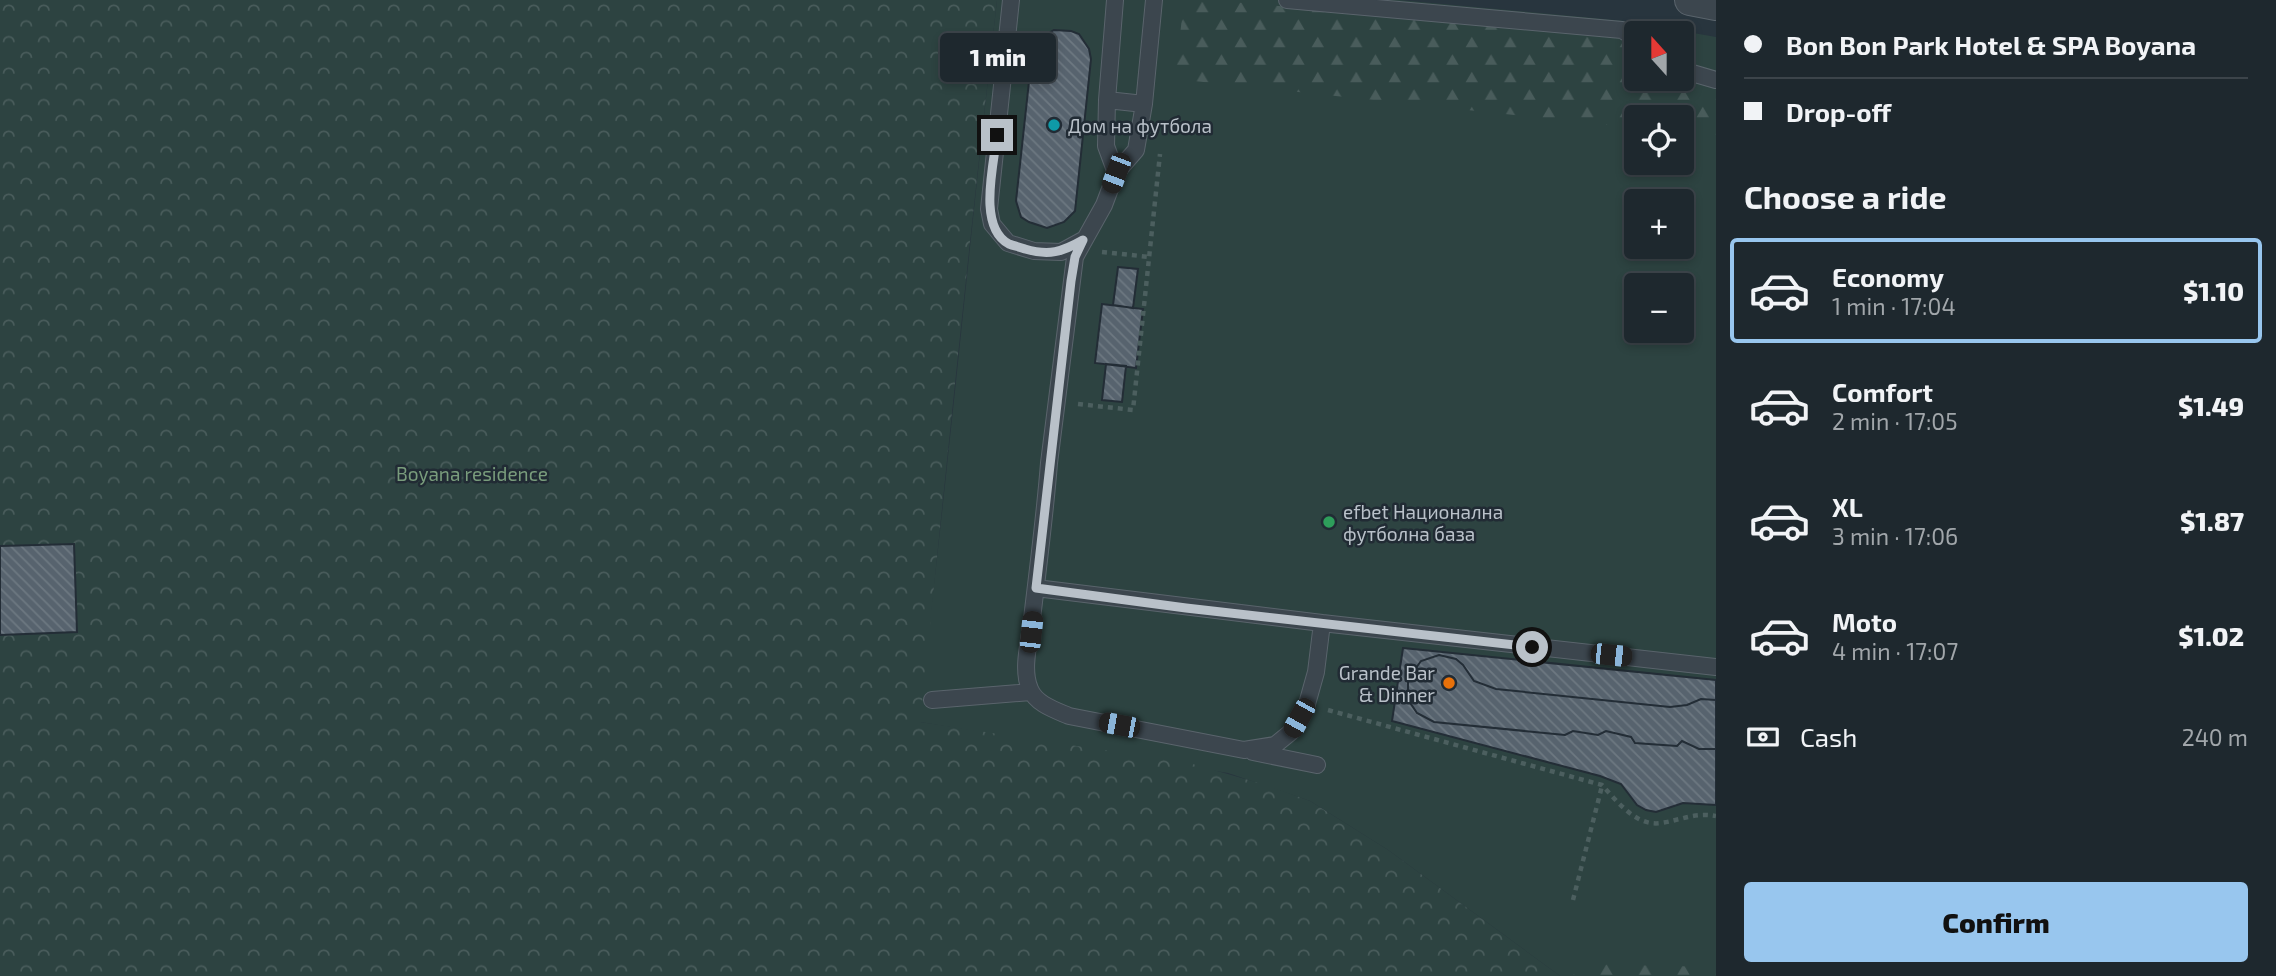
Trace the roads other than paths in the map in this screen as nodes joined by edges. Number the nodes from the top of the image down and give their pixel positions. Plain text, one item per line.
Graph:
1 (1010, 0) edge
2 (1115, 0) edge
3 (1154, 0) edge
4 (1287, 0) edge
5 (1690, 0) edge
6 (1716, 5) edge
7 (1624, 31) edge
8 (1694, 74) edge
9 (1716, 80) edge
10 (1107, 100) junction
11 (1144, 104) junction
12 (1116, 173) junction
13 (1080, 245) junction
14 (1036, 588) junction
15 (1322, 623) junction
16 (1716, 667) edge
17 (1031, 691) junction
18 (932, 700) dead end
19 (1244, 750) junction
20 (1317, 765) dead end

1 - 13 lane
2 - 10 lane
3 - 11 lane
4 - 7 lane
5 - 6 street
8 - 9 lane
10 - 11 lane
10 - 12 lane
11 - 12 lane
12 - 13 lane
13 - 14 lane
14 - 15 lane
14 - 17 lane
15 - 16 lane
15 - 19 lane
17 - 18 lane
17 - 19 lane
19 - 20 lane

